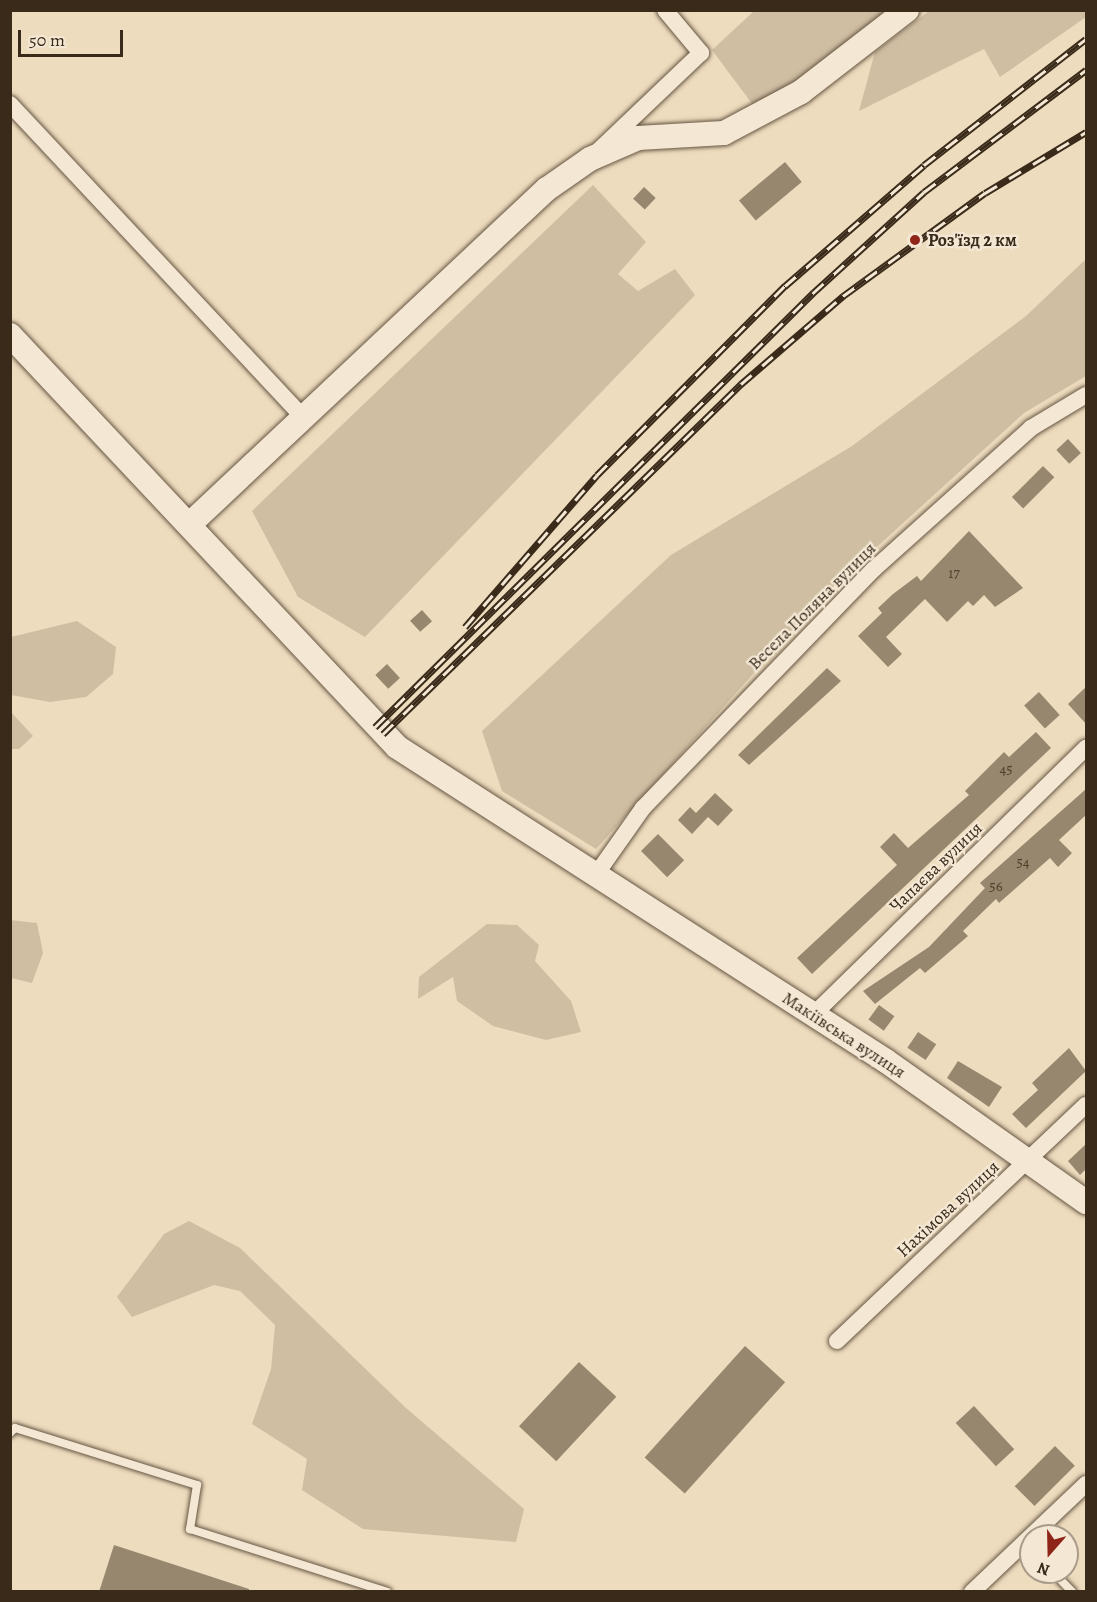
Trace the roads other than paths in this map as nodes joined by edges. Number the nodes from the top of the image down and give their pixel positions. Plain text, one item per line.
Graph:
1 (665, 10) edge
2 (907, 10) edge
3 (10, 104) edge
4 (590, 159) junction
5 (10, 335) edge
6 (1086, 395) edge
7 (304, 418) junction
8 (191, 523) junction
9 (1086, 748) edge
10 (595, 876) junction
11 (813, 1015) junction
12 (1086, 1106) edge
13 (1030, 1159) junction
14 (1086, 1202) edge
15 (837, 1341) dead end
16 (10, 1433) edge
17 (1086, 1484) edge
18 (1047, 1524) edge
19 (1019, 1552) edge
20 (387, 1592) edge
21 (972, 1592) edge

1 - 4 street
2 - 4 main road
3 - 7 street
4 - 7 main road
5 - 8 main road, Макіївська вулиця
6 - 10 street, Весела Поляна вулиця
7 - 8 main road
8 - 10 main road, Макіївська вулиця
9 - 11 street, Чапаєва вулиця
10 - 11 main road, Макіївська вулиця
11 - 13 main road, Макіївська вулиця
12 - 13 street, Нахімова вулиця
13 - 14 main road, Макіївська вулиця
13 - 15 street, Нахімова вулиця
16 - 20 lane
17 - 18 street
19 - 21 street

